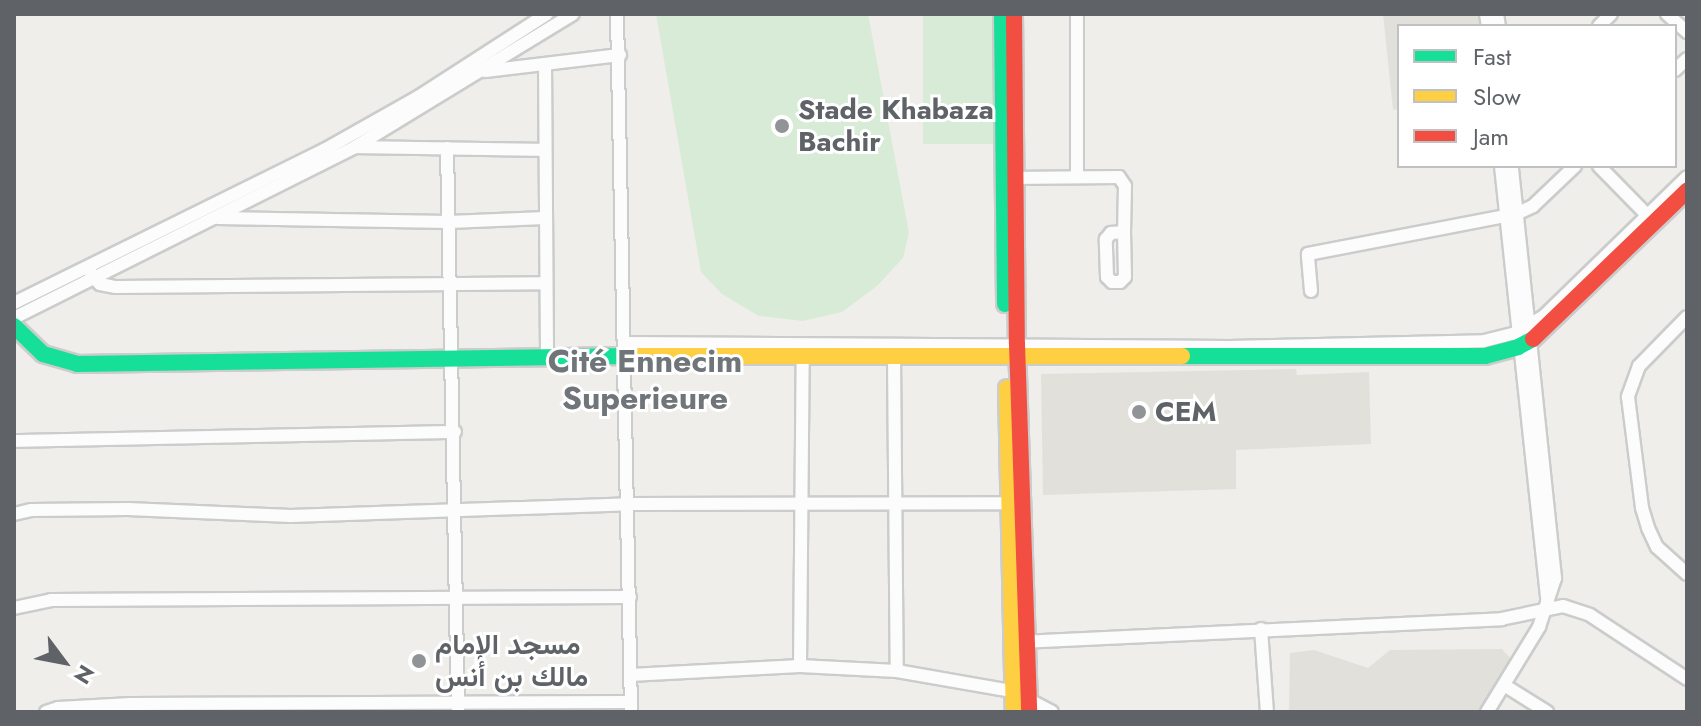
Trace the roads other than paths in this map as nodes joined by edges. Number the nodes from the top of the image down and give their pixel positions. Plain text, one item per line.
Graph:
1 (547, 14) edge
2 (573, 14) edge
3 (1002, 14) edge
4 (1014, 14) edge
5 (1077, 14) edge
6 (1667, 14) edge
7 (620, 18) edge
8 (1687, 32) edge
9 (620, 55) junction
10 (545, 64) junction
11 (482, 71) junction
12 (355, 147) junction
13 (447, 148) junction
14 (545, 150) junction
15 (1501, 168) edge
16 (1512, 168) edge
17 (1573, 168) edge
18 (1601, 168) edge
19 (1077, 177) junction
20 (1687, 177) edge
21 (1008, 178) junction
22 (1687, 191) edge
23 (1511, 215) junction
24 (1648, 216) junction
25 (215, 218) junction
26 (545, 218) junction
27 (449, 222) junction
28 (1124, 232) dead end
29 (90, 273) junction
30 (545, 283) junction
31 (450, 285) junction
32 (1311, 291) dead end
33 (14, 303) edge
34 (1687, 317) edge
35 (14, 318) edge
36 (14, 326) edge
37 (1522, 337) junction
38 (624, 349) junction
39 (803, 349) junction
40 (1012, 351) junction
41 (894, 356) junction
42 (547, 359) junction
43 (453, 360) junction
44 (455, 432) junction
45 (14, 441) edge
46 (801, 501) junction
47 (1015, 503) junction
48 (629, 504) junction
49 (897, 504) junction
50 (454, 509) junction
51 (14, 514) edge
52 (1687, 574) edge
53 (454, 597) junction
54 (630, 597) junction
55 (1548, 607) junction
56 (14, 608) edge
57 (1261, 629) junction
58 (1018, 642) junction
59 (800, 666) junction
60 (897, 671) junction
61 (630, 675) junction
62 (1687, 679) edge
63 (1504, 685) junction
64 (1023, 700) edge
65 (458, 707) edge
66 (631, 707) edge
67 (202, 708) edge
68 (46, 712) edge
69 (1014, 712) edge
70 (1052, 712) edge
71 (1267, 712) edge
72 (1487, 712) edge
73 (1547, 712) edge

1 - 29 street
2 - 11 street
3 - 21 street
4 - 21 street
5 - 19 street
6 - 8 street
7 - 9 street
9 - 10 street
9 - 38 street
10 - 11 street
10 - 14 street
11 - 12 street
12 - 13 street
12 - 25 street
13 - 14 street
13 - 27 street
14 - 26 street
15 - 23 street
16 - 23 street
17 - 23 street
18 - 24 street
19 - 21 street
19 - 28 street
20 - 24 street
21 - 40 street
22 - 37 street
23 - 32 street
23 - 37 street
24 - 37 street
25 - 27 street
25 - 29 street
26 - 27 street
26 - 30 street
27 - 31 street
29 - 31 street
29 - 33 street
29 - 35 street
30 - 31 street
30 - 42 street
31 - 43 street
34 - 52 street
36 - 43 street
37 - 40 street
37 - 55 street
38 - 39 street
38 - 42 street
38 - 48 street
39 - 40 street
39 - 41 street
39 - 46 street
40 - 41 street
40 - 47 street
41 - 49 street
42 - 43 street
43 - 44 street
44 - 45 street
44 - 50 street
46 - 48 street
46 - 49 street
46 - 59 street
47 - 49 street
47 - 58 street
48 - 50 street
48 - 54 street
49 - 60 street
50 - 51 street
50 - 53 street
53 - 54 street
53 - 56 street
53 - 65 street
54 - 61 street
55 - 57 street
55 - 62 street
55 - 63 street
57 - 58 street
57 - 71 street
58 - 64 street
59 - 60 street
59 - 61 street
60 - 64 street
61 - 66 street
63 - 72 street
63 - 73 street
64 - 69 street
64 - 70 street
65 - 66 street
65 - 67 street
67 - 68 street

